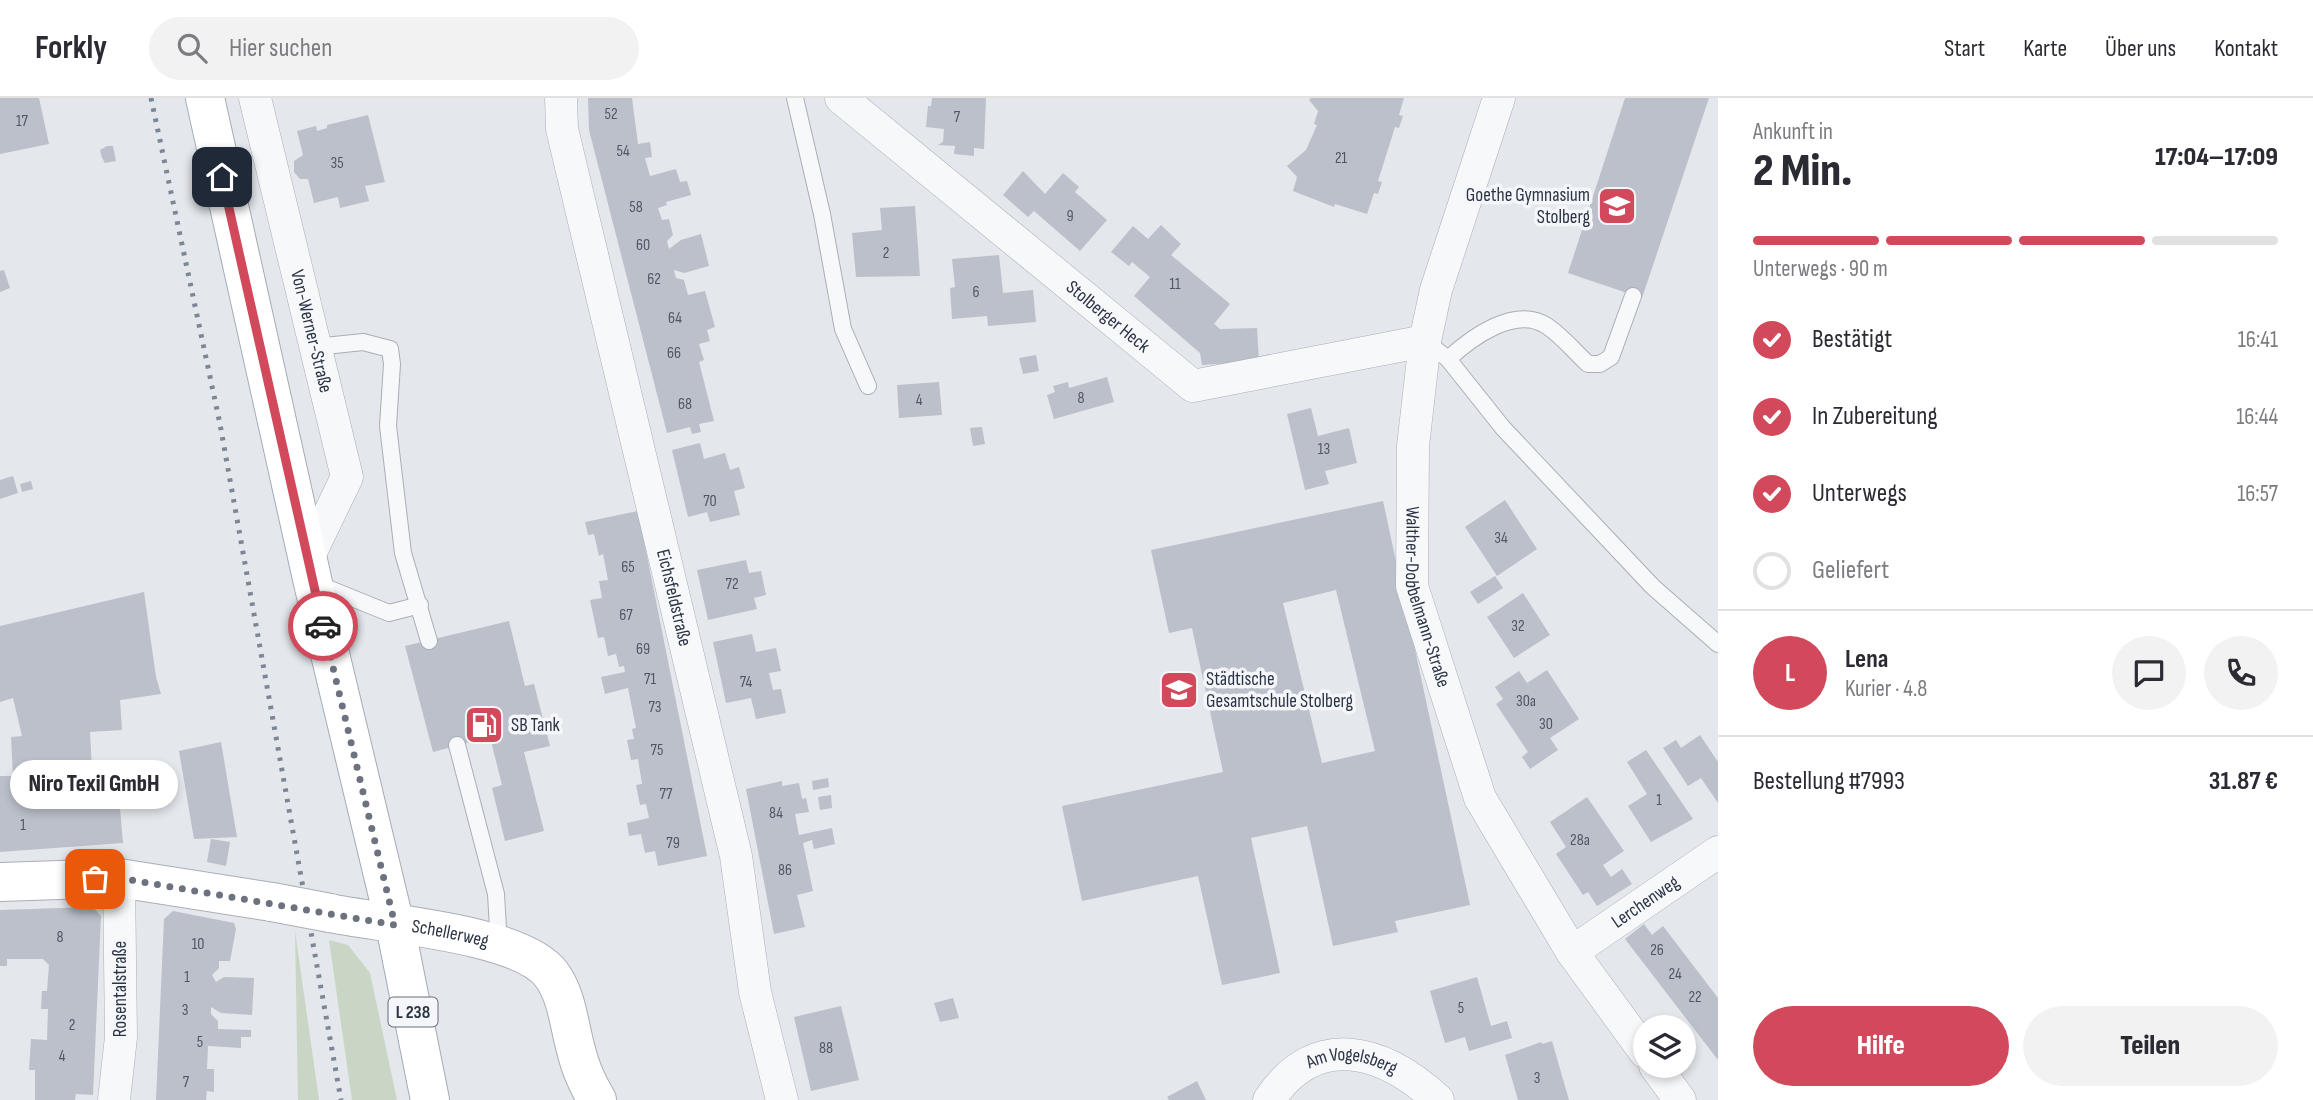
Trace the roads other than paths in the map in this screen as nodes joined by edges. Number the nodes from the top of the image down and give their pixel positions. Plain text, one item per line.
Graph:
1 (205, 98) edge
2 (255, 98) edge
3 (561, 98) edge
4 (795, 98) edge
5 (841, 98) edge
6 (1499, 98) edge
7 (1633, 296) dead end
8 (315, 347) junction
9 (1436, 350) junction
10 (868, 386) dead end
11 (310, 570) junction
12 (420, 605) junction
13 (429, 640) dead end
14 (1718, 644) edge
15 (457, 745) dead end
16 (1718, 852) edge
17 (119, 878) junction
18 (0, 882) edge
19 (395, 925) junction
20 (499, 945) junction
21 (1572, 952) junction
22 (1633, 1036) edge
23 (1664, 1078) edge
24 (114, 1100) edge
25 (430, 1100) edge
26 (597, 1100) edge
27 (782, 1100) edge
28 (1269, 1100) edge
29 (1438, 1100) edge
30 (1680, 1100) edge

1 - 11 main road, L 238
2 - 8 street, Von-Werner-Straße
3 - 27 street, Eichsfeldstraße
4 - 10 lane
5 - 9 street, Stolberger Heck
6 - 9 street, Walther-Dobbelmann-Straße
7 - 9 lane
8 - 11 street, Von-Werner-Straße
8 - 12 lane
9 - 14 lane
9 - 21 street, Walther-Dobbelmann-Straße
11 - 12 lane
11 - 19 main road, L 238
12 - 13 lane
15 - 20 lane
16 - 21 street, Lerchenweg
17 - 18 main road, Schellerweg
17 - 19 main road, Schellerweg, bridge
17 - 24 street, Rosentalstraße
19 - 20 main road, Schellerweg
19 - 25 main road, L 238
20 - 26 main road, Schellerweg
21 - 22 street, Walther-Dobbelmann-Straße
23 - 30 street
28 - 29 street, Am Vogelsberg

